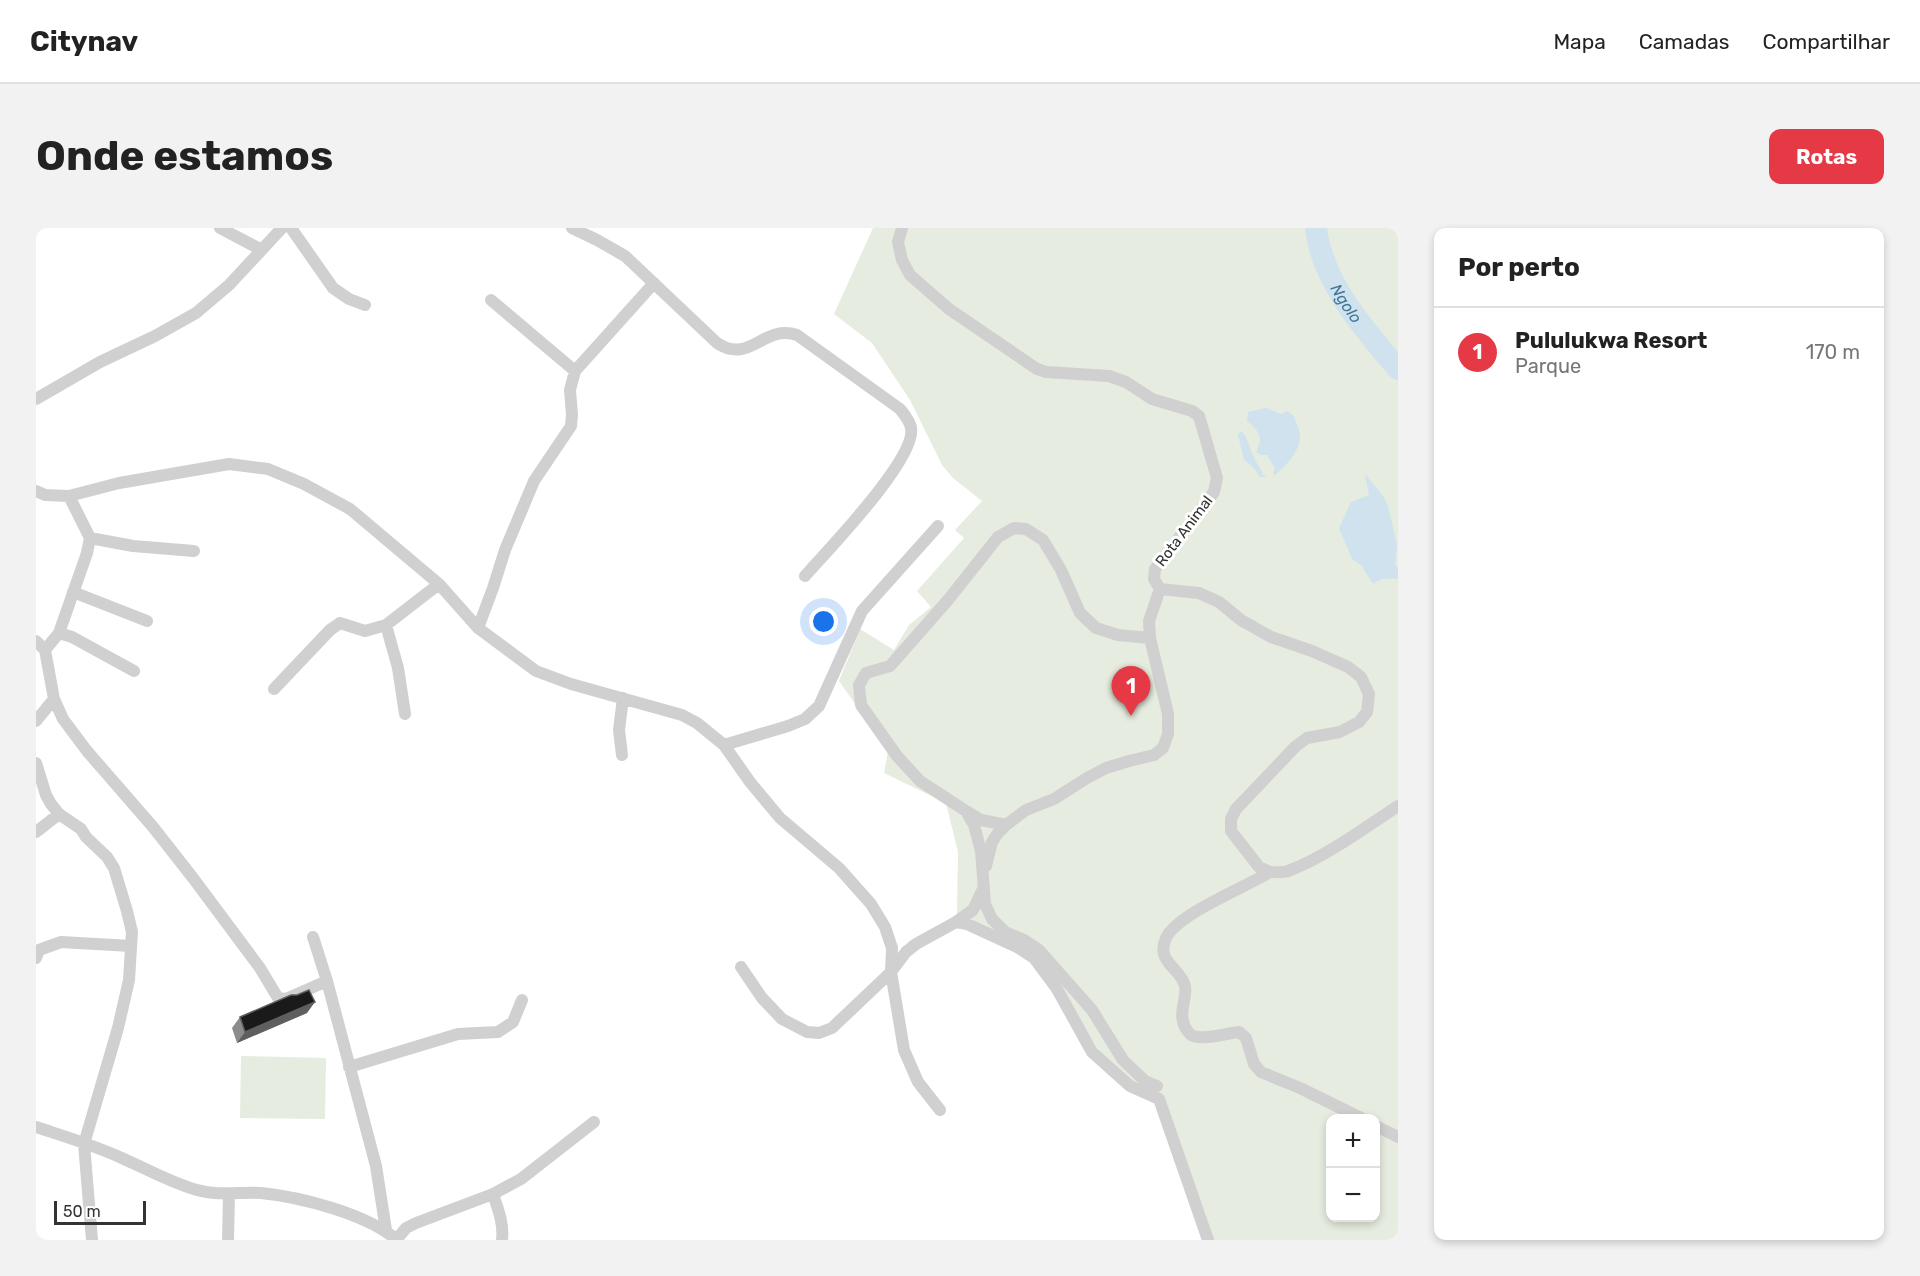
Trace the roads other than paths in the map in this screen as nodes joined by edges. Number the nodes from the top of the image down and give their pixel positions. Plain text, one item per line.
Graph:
1 (220, 228) edge
2 (282, 228) edge
3 (291, 228) edge
4 (572, 228) edge
5 (902, 228) edge
6 (260, 249) junction
7 (654, 283) junction
8 (491, 300) dead end
9 (365, 305) dead end
10 (575, 370) junction
11 (36, 399) edge
12 (36, 491) edge
13 (69, 495) junction
14 (938, 526) dead end
15 (90, 538) junction
16 (194, 551) dead end
17 (805, 576) dead end
18 (439, 584) junction
19 (1160, 589) junction
20 (73, 592) junction
21 (147, 621) dead end
22 (386, 625) junction
23 (478, 628) junction
24 (59, 633) junction
25 (1150, 638) junction
26 (40, 646) edge
27 (134, 671) dead end
28 (274, 689) dead end
29 (623, 698) junction
30 (54, 699) junction
31 (405, 714) dead end
32 (36, 721) edge
33 (724, 745) junction
34 (622, 755) dead end
35 (36, 763) edge
36 (1398, 806) edge
37 (966, 811) junction
38 (59, 814) junction
39 (1006, 825) junction
40 (36, 832) edge
41 (1270, 872) junction
42 (985, 886) junction
43 (956, 921) junction
44 (313, 937) dead end
45 (131, 946) junction
46 (36, 958) edge
47 (741, 967) dead end
48 (891, 972) junction
49 (327, 981) junction
50 (522, 1000) dead end
51 (349, 1067) junction
52 (1157, 1086) dead end
53 (940, 1110) dead end
54 (1351, 1114) edge
55 (594, 1122) dead end
56 (36, 1127) edge
57 (1380, 1128) edge
58 (1398, 1137) edge
59 (84, 1144) junction
60 (229, 1194) junction
61 (493, 1194) junction
62 (386, 1230) junction
63 (92, 1240) edge
64 (228, 1240) edge
65 (397, 1240) edge
66 (502, 1240) edge
67 (1208, 1240) edge

1 - 6 street
2 - 6 street
3 - 9 street
4 - 7 street
5 - 19 street, Rota Animal
6 - 11 street
7 - 10 street
7 - 17 street
8 - 10 street
10 - 23 street
12 - 13 street
13 - 15 street
13 - 18 street
14 - 33 street
15 - 16 street
15 - 20 street
18 - 22 street
18 - 23 street
19 - 25 street
19 - 41 street, Rota Animal
20 - 21 street
20 - 24 street
22 - 28 street
22 - 31 street
23 - 29 street
24 - 26 street
24 - 27 street
25 - 37 street
25 - 39 street
26 - 30 street
29 - 33 street
29 - 34 street
30 - 32 street
30 - 49 street
33 - 48 street
35 - 38 street
36 - 41 street
37 - 39 street
37 - 42 street
38 - 40 street
38 - 45 street
39 - 42 street
41 - 54 street
42 - 43 street
42 - 52 street
43 - 48 street
43 - 67 street
44 - 49 street
45 - 46 street
45 - 59 street
47 - 48 street
48 - 53 street
49 - 51 street
50 - 51 street
51 - 62 street
55 - 61 street
56 - 59 street
57 - 58 street
59 - 60 street
59 - 63 street
60 - 62 street
60 - 64 street
61 - 65 street
61 - 66 street
62 - 65 street

